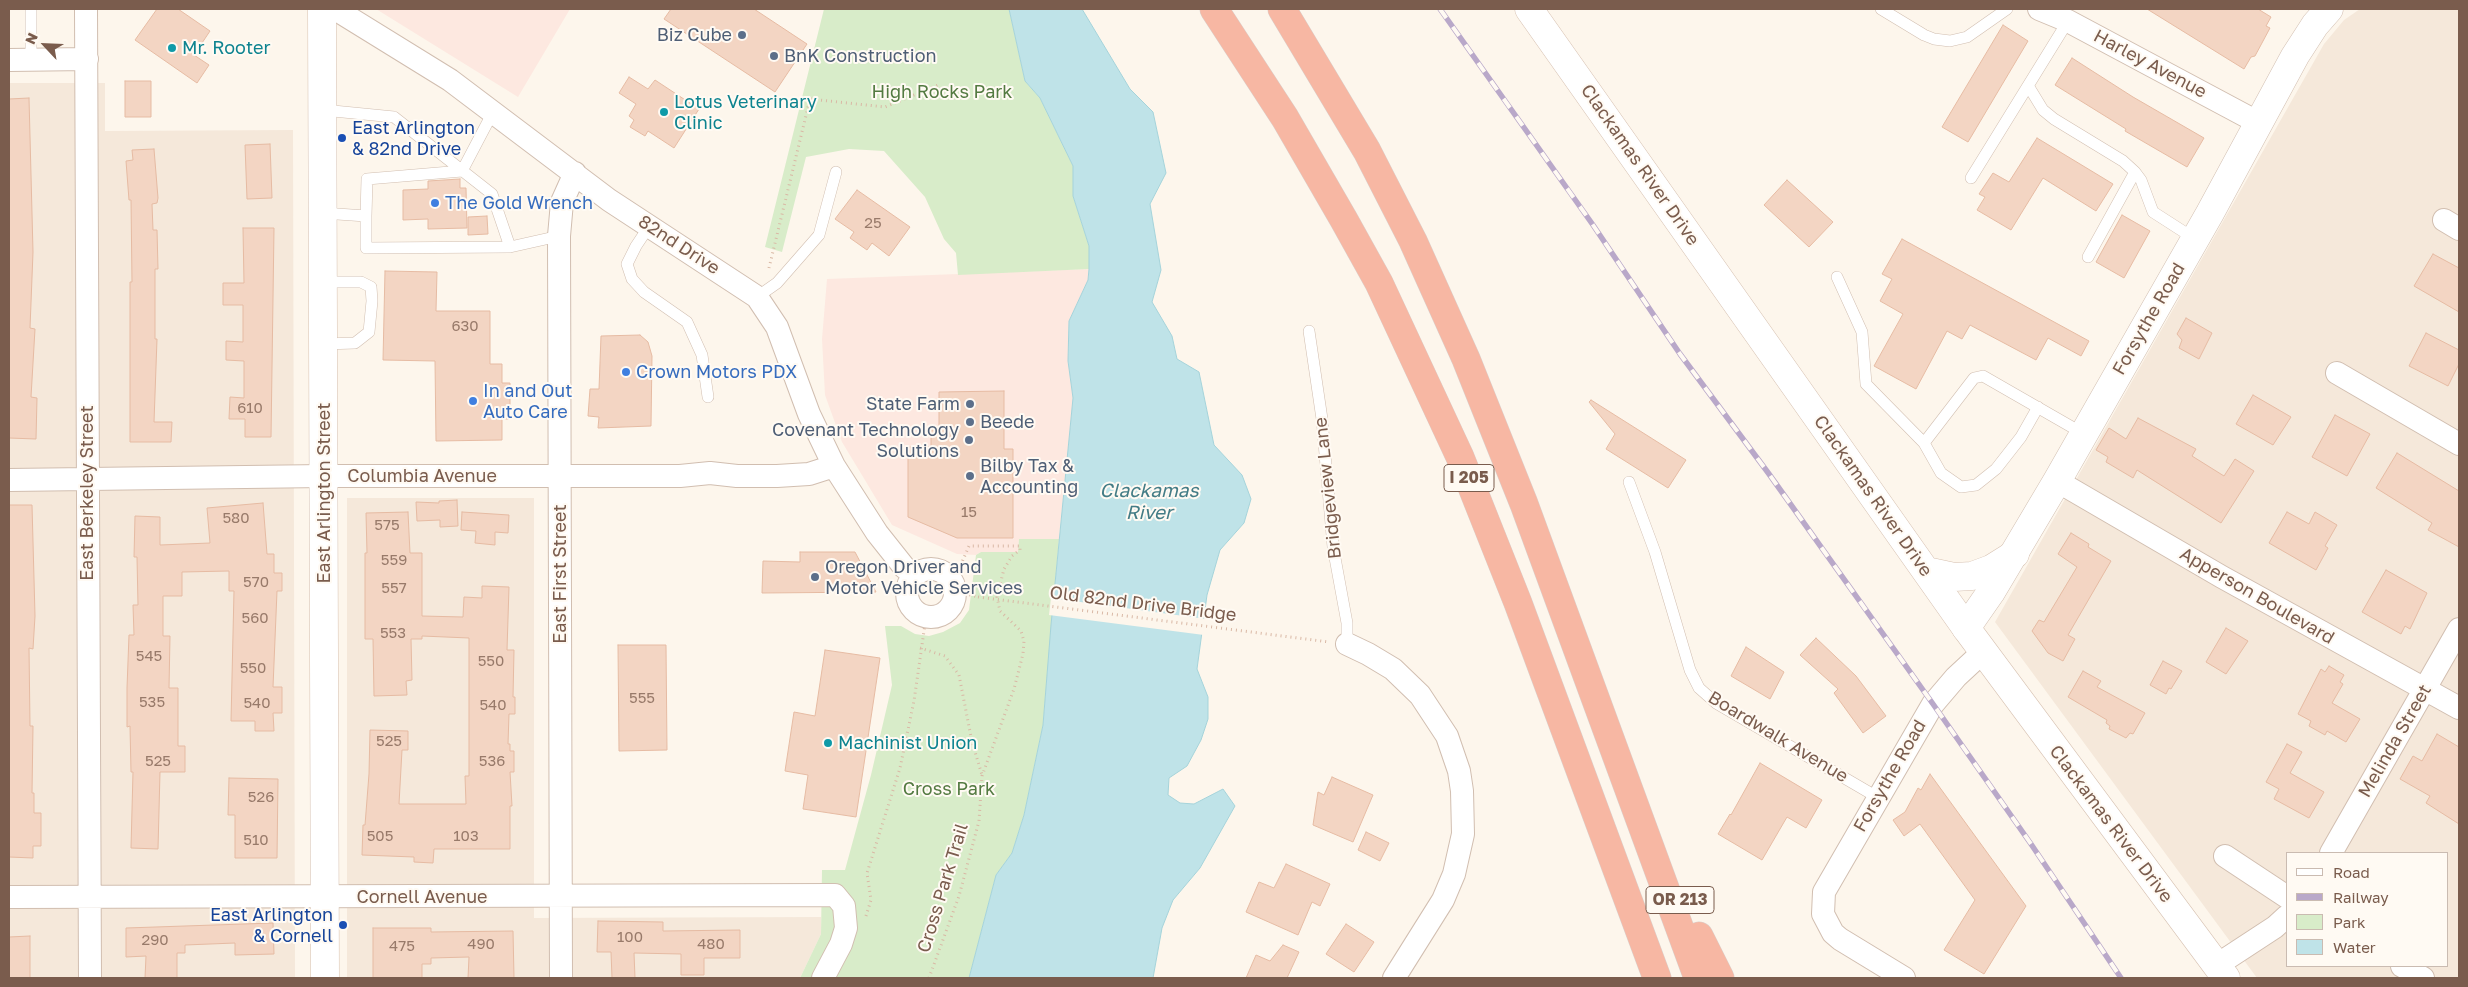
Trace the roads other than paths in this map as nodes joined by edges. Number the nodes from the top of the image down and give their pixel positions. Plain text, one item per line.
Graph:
1 (31, 9) edge
2 (86, 9) edge
3 (322, 9) edge
4 (335, 9) edge
5 (1214, 9) edge
6 (1282, 9) edge
7 (1529, 9) edge
8 (1881, 9) edge
9 (2007, 9) edge
10 (2039, 9) edge
11 (2329, 9) edge
12 (2068, 21) junction
13 (31, 59) junction
14 (87, 59) junction
15 (9, 60) edge
16 (2028, 87) junction
17 (323, 110) junction
18 (493, 112) junction
19 (2258, 123) junction
20 (462, 171) junction
21 (836, 172) dead end
22 (2136, 172) junction
23 (575, 173) junction
24 (1971, 178) dead end
25 (323, 214) junction
26 (366, 216) junction
27 (650, 225) junction
28 (559, 236) junction
29 (2194, 239) junction
30 (510, 247) junction
31 (2088, 256) dead end
32 (1837, 277) dead end
33 (323, 282) junction
34 (757, 297) junction
35 (1309, 331) dead end
36 (324, 344) junction
37 (2337, 373) dead end
38 (708, 397) dead end
39 (2038, 407) junction
40 (2084, 434) junction
41 (1924, 442) junction
42 (2459, 444) edge
43 (834, 466) junction
44 (324, 476) junction
45 (560, 477) junction
46 (9, 480) edge
47 (87, 480) junction
48 (2057, 481) junction
49 (1629, 482) dead end
50 (2014, 554) junction
51 (1926, 571) junction
52 (914, 576) junction
53 (1966, 628) junction
54 (2459, 629) edge
55 (1338, 643) joint
56 (1983, 652) junction
57 (2425, 689) junction
58 (2459, 708) edge
59 (1877, 797) junction
60 (1640, 821) junction
61 (2332, 852) edge
62 (2224, 856) dead end
63 (561, 896) junction
64 (2286, 896) edge
65 (9, 897) edge
66 (325, 897) junction
67 (90, 898) junction
68 (2286, 917) edge
69 (2404, 967) edge
70 (2221, 972) edge
71 (90, 978) edge
72 (325, 978) edge
73 (561, 978) edge
74 (823, 978) edge
75 (1394, 978) edge
76 (1657, 978) edge
77 (1698, 978) edge
78 (1720, 978) edge
79 (1904, 978) edge
80 (2423, 978) edge

1 - 13 lane
2 - 14 street, East Berkeley Street
3 - 17 main road, East Arlington Street
4 - 18 street, 82nd Drive
5 - 76 highway, I 205
6 - 60 highway, I 205
7 - 51 main road, Clackamas River Drive
8 - 9 lane
10 - 12 street, Harley Avenue
11 - 19 main road, Forsythe Road
12 - 16 lane
12 - 19 street, Harley Avenue
13 - 14 street
13 - 15 street
14 - 47 street, East Berkeley Street
16 - 22 lane
16 - 24 lane
17 - 20 lane
17 - 25 main road, East Arlington Street
18 - 20 lane
18 - 23 street, 82nd Drive
19 - 29 main road, Forsythe Road
20 - 26 lane
20 - 30 lane
21 - 34 lane
22 - 29 lane
22 - 31 lane
23 - 27 street, 82nd Drive
23 - 28 street, East First Street
25 - 26 lane
25 - 33 main road, East Arlington Street
26 - 30 lane
27 - 34 street, 82nd Drive
27 - 38 lane
28 - 30 lane
28 - 45 street, East First Street
29 - 40 main road, Forsythe Road
32 - 41 lane
33 - 36 main road, East Arlington Street
33 - 36 lane
34 - 43 street, 82nd Drive
35 - 55 lane, Bridgeview Lane
36 - 44 main road, East Arlington Street
37 - 42 street
39 - 40 lane
39 - 41 lane
39 - 41 lane
40 - 48 main road, Forsythe Road
43 - 45 street, Columbia Avenue
43 - 52 street, 82nd Drive
44 - 45 street, Columbia Avenue
44 - 47 street, Columbia Avenue
44 - 66 main road, East Arlington Street
45 - 63 street, East First Street
46 - 47 street, Columbia Avenue
47 - 67 street, East Berkeley Street
48 - 50 main road, Forsythe Road
48 - 57 street, Apperson Boulevard
49 - 59 lane, Boardwalk Avenue
50 - 51 main road
50 - 53 main road, Forsythe Road
51 - 53 main road, Clackamas River Drive
52 - 52 street
53 - 56 main road, Clackamas River Drive
54 - 57 street, Melinda Street
55 - 75 street
56 - 59 street, Forsythe Road
56 - 70 main road, Clackamas River Drive
57 - 58 street, Apperson Boulevard
57 - 61 street, Melinda Street
59 - 79 street, Forsythe Road
60 - 77 highway, I 205
60 - 78 highway, OR 213
62 - 64 street
63 - 66 street, Cornell Avenue
63 - 73 street, East First Street
63 - 74 street, Cornell Avenue
65 - 67 street, Cornell Avenue
66 - 67 street, Cornell Avenue
66 - 72 main road, East Arlington Street
67 - 71 street, East Berkeley Street
68 - 70 street
69 - 80 street

